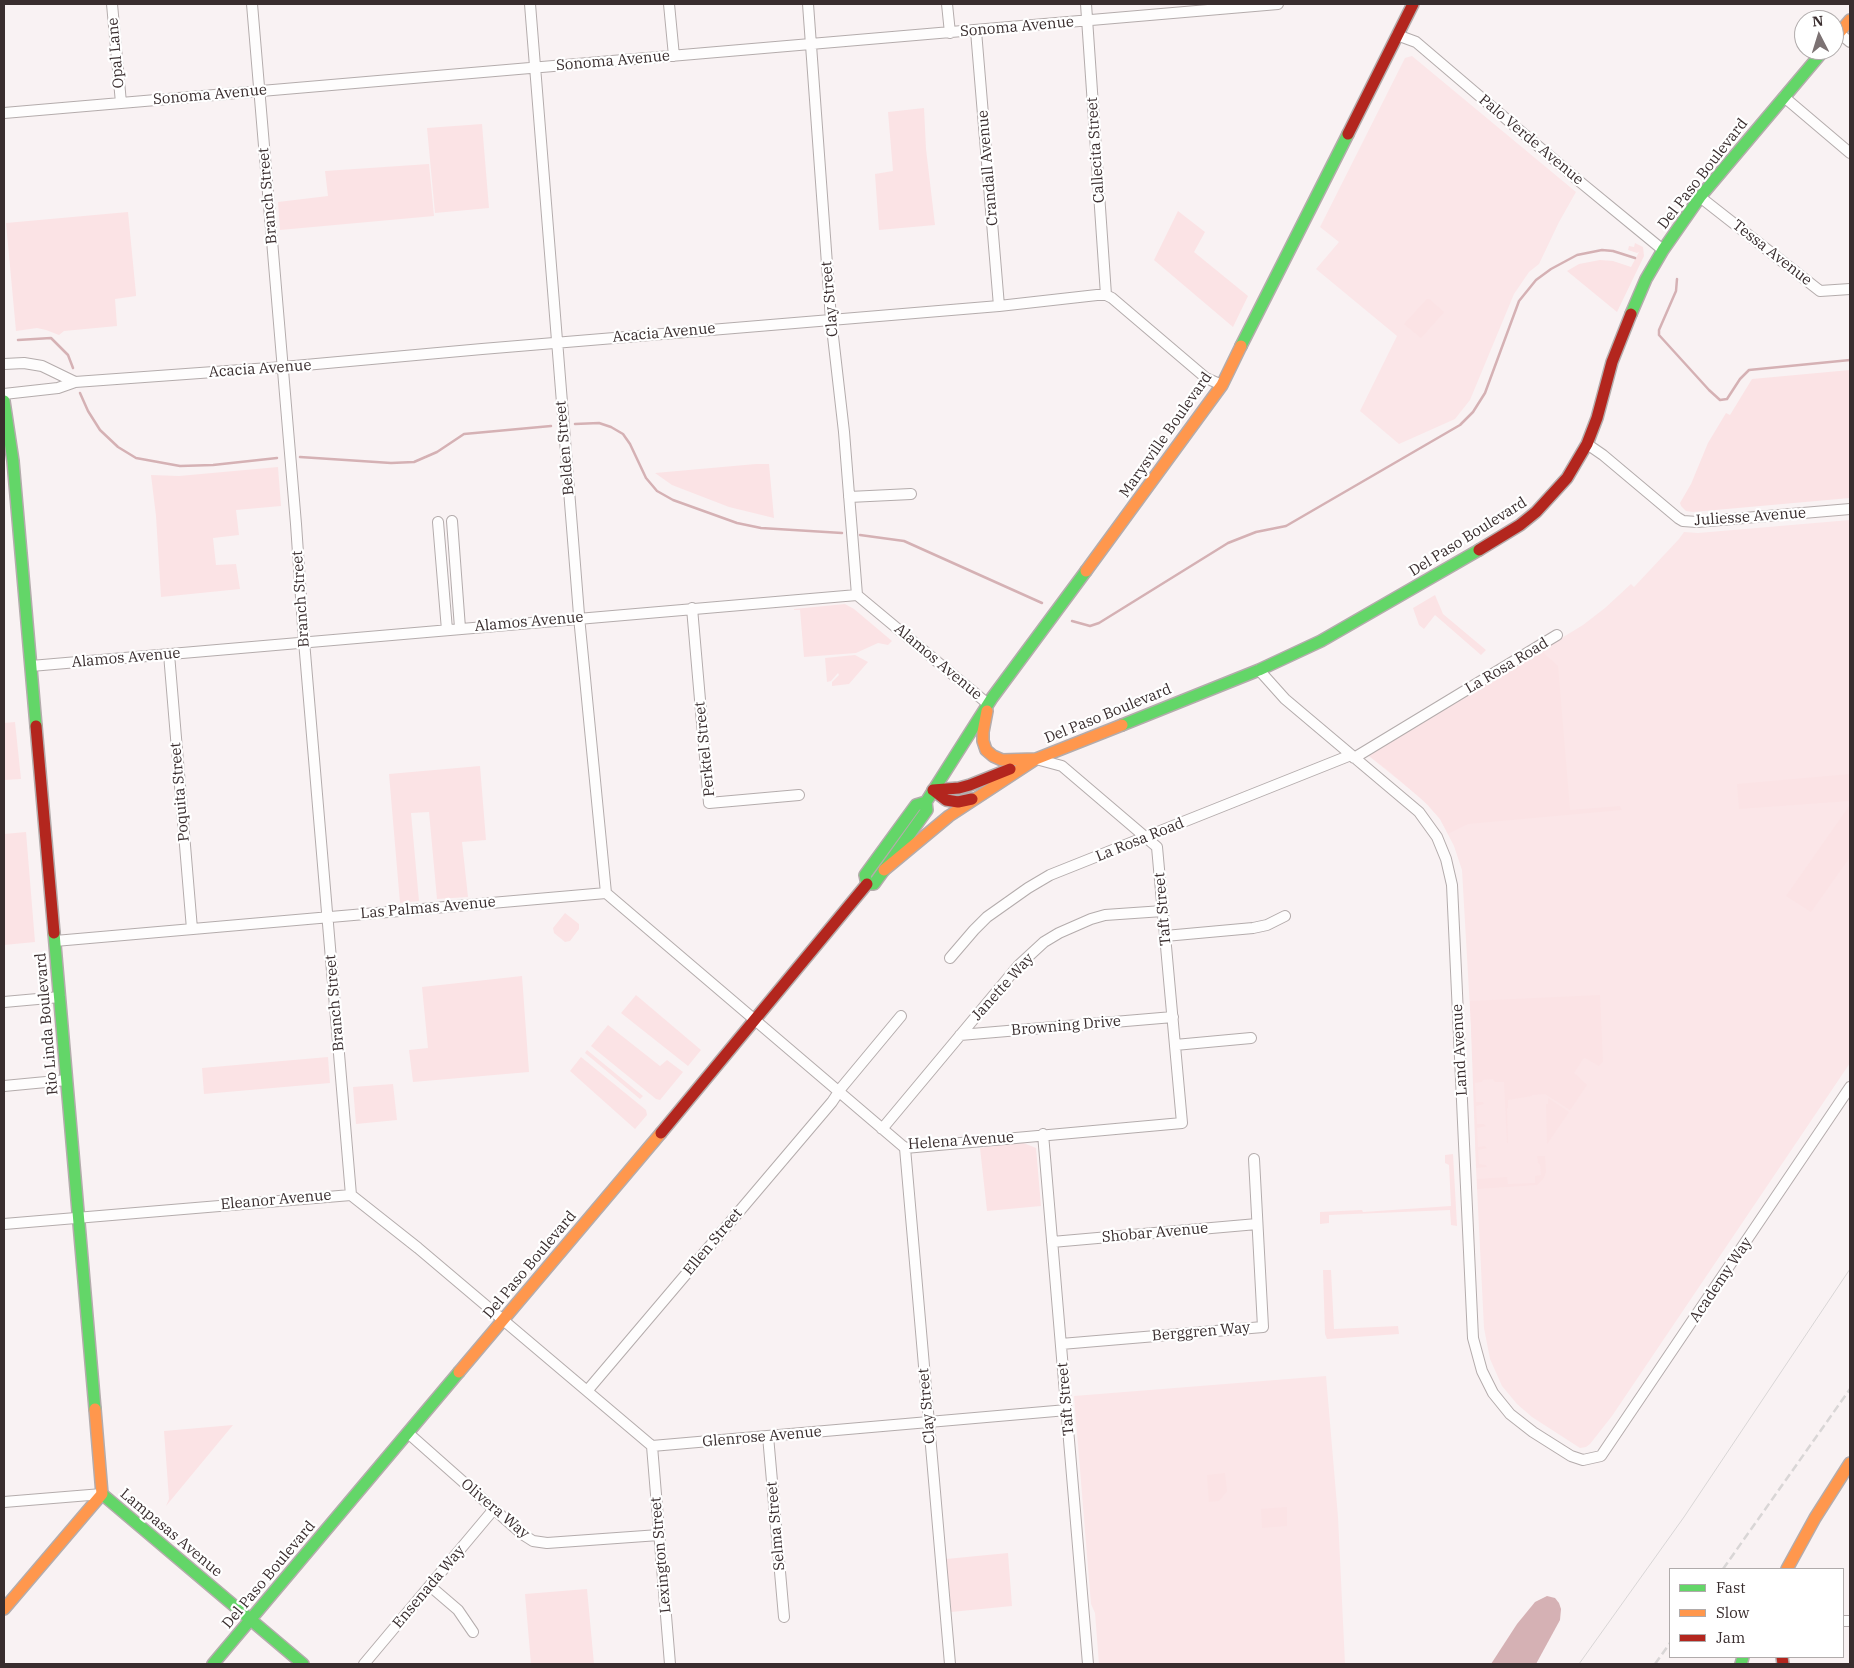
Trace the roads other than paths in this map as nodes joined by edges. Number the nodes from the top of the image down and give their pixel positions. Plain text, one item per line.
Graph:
1 (112, 4) edge
2 (252, 4) edge
3 (530, 4) edge
4 (669, 4) edge
5 (808, 4) edge
6 (947, 4) edge
7 (1086, 4) edge
8 (1278, 4) edge
9 (1413, 4) edge
10 (1223, 6) edge
11 (1087, 21) junction
12 (976, 30) junction
13 (950, 33) junction
14 (1397, 35) junction
15 (812, 44) junction
16 (674, 56) junction
17 (1815, 60) edge
18 (535, 68) junction
19 (259, 91) junction
20 (1784, 97) junction
21 (121, 103) junction
22 (4, 113) edge
23 (1850, 153) edge
24 (1700, 197) junction
25 (1663, 250) junction
26 (1850, 289) edge
27 (1106, 296) junction
28 (999, 306) junction
29 (831, 319) junction
30 (556, 343) junction
31 (4, 364) edge
32 (283, 368) junction
33 (75, 382) junction
34 (1222, 385) junction
35 (4, 394) edge
36 (4, 401) edge
37 (1587, 444) junction
38 (911, 494) dead end
39 (849, 497) junction
40 (1850, 509) edge
41 (452, 521) dead end
42 (438, 522) dead end
43 (439, 535) junction
44 (453, 535) junction
45 (857, 594) junction
46 (692, 608) junction
47 (580, 618) junction
48 (460, 628) junction
49 (446, 630) junction
50 (1557, 635) dead end
51 (304, 642) junction
52 (169, 654) junction
53 (31, 666) junction
54 (1259, 670) junction
55 (988, 704) junction
56 (1353, 757) junction
57 (1036, 759) junction
58 (933, 790) junction
59 (799, 795) dead end
60 (972, 799) junction
61 (926, 802) junction
62 (1146, 837) junction
63 (884, 870) junction
64 (867, 884) junction
65 (606, 893) junction
66 (1163, 911) junction
67 (1286, 916) dead end
68 (328, 917) junction
69 (192, 929) junction
70 (1165, 936) junction
71 (55, 941) junction
72 (950, 958) dead end
73 (60, 997) junction
74 (4, 1002) edge
75 (901, 1016) dead end
76 (1172, 1017) junction
77 (755, 1021) junction
78 (960, 1035) junction
79 (1251, 1038) dead end
80 (1175, 1045) junction
81 (67, 1080) junction
82 (4, 1086) edge
83 (1850, 1088) edge
84 (840, 1093) junction
85 (1182, 1123) joint
86 (882, 1129) junction
87 (1043, 1134) junction
88 (905, 1148) junction
89 (1254, 1159) dead end
90 (351, 1195) junction
91 (79, 1217) junction
92 (4, 1224) edge
93 (1258, 1224) junction
94 (1052, 1242) junction
95 (503, 1320) junction
96 (1061, 1344) junction
97 (587, 1391) junction
98 (1066, 1410) junction
99 (929, 1422) junction
100 (408, 1433) junction
101 (768, 1436) junction
102 (652, 1446) junction
103 (1583, 1460) joint
104 (1850, 1463) edge
105 (102, 1494) junction
106 (4, 1502) edge
107 (494, 1509) junction
108 (659, 1535) junction
109 (1794, 1556) junction
110 (1779, 1568) edge
111 (1788, 1568) edge
112 (430, 1586) junction
113 (4, 1609) edge
114 (784, 1617) dead end
115 (251, 1620) junction
116 (473, 1632) dead end
117 (213, 1664) edge
118 (303, 1664) edge
119 (364, 1664) edge
120 (670, 1664) edge
121 (950, 1664) edge
122 (1088, 1664) edge
123 (1777, 1664) edge
124 (1782, 1664) edge

1 - 21 street, Opal Lane
2 - 19 street, Branch Street
3 - 18 street, Belden Street
4 - 16 street
5 - 15 street, Clay Street
6 - 13 street
7 - 11 street, Callecita Street
8 - 10 street, Sonoma Avenue
9 - 14 main road, Marysville Boulevard
10 - 11 street, Sonoma Avenue
11 - 12 street, Sonoma Avenue
11 - 27 street, Callecita Street
12 - 13 street, Sonoma Avenue
12 - 28 street, Crandall Avenue
13 - 15 street, Sonoma Avenue
14 - 25 street, Palo Verde Avenue
14 - 34 main road, Marysville Boulevard
15 - 16 street, Sonoma Avenue
15 - 29 street, Clay Street
16 - 18 street, Sonoma Avenue
17 - 20 main road, Del Paso Boulevard
18 - 19 street, Sonoma Avenue
18 - 30 street, Belden Street
19 - 21 street, Sonoma Avenue
19 - 32 street, Branch Street
20 - 23 street
20 - 24 main road, Del Paso Boulevard
21 - 22 street, Sonoma Avenue
24 - 25 main road, Del Paso Boulevard
24 - 26 street, Tessa Avenue
25 - 37 main road, Del Paso Boulevard
27 - 28 street, Acacia Avenue
27 - 34 street
28 - 29 street, Acacia Avenue
29 - 30 street, Acacia Avenue
29 - 39 street, Clay Street
30 - 32 street, Acacia Avenue
30 - 47 street, Belden Street
31 - 33 street, Acacia Avenue
32 - 33 street, Acacia Avenue
32 - 51 street, Branch Street
33 - 35 street, Acacia Avenue
34 - 55 main road, Marysville Boulevard
36 - 53 main road, Rio Linda Boulevard
37 - 40 street, Juliesse Avenue
37 - 54 main road, Del Paso Boulevard
38 - 39 street
39 - 45 street, Clay Street
41 - 44 street
42 - 43 street
43 - 44 street
43 - 49 street
44 - 48 street
45 - 46 street, Alamos Avenue
45 - 55 street, Alamos Avenue
46 - 47 street, Alamos Avenue
46 - 59 street, Perktel Street
47 - 48 street, Alamos Avenue
47 - 65 street, Belden Street
48 - 49 street, Alamos Avenue
49 - 51 street, Alamos Avenue
50 - 56 street, La Rosa Road
51 - 52 street, Alamos Avenue
51 - 68 street, Branch Street
52 - 53 street, Alamos Avenue
52 - 69 street, Poquita Street
53 - 71 main road, Rio Linda Boulevard
54 - 56 street, Land Avenue
54 - 57 main road, Del Paso Boulevard
55 - 57 main road
55 - 58 main road, Marysville Boulevard
56 - 62 street, La Rosa Road
56 - 103 street, Land Avenue
57 - 58 main road
57 - 60 main road, Del Paso Boulevard
57 - 62 street, Taft Street
58 - 60 main road
58 - 61 main road, Marysville Boulevard
60 - 63 main road, Del Paso Boulevard
61 - 63 main road, Marysville Boulevard
61 - 64 main road, Marysville Boulevard
62 - 66 street, Taft Street
62 - 72 street, La Rosa Road
63 - 64 main road, Marysville Boulevard
64 - 77 main road, Del Paso Boulevard
65 - 68 street, Las Palmas Avenue
65 - 77 street
66 - 70 street, Taft Street
66 - 78 street, Janette Way
67 - 70 street
68 - 69 street, Las Palmas Avenue
68 - 90 street, Branch Street
69 - 71 street, Las Palmas Avenue
70 - 76 street, Taft Street
71 - 73 main road, Rio Linda Boulevard
73 - 74 street
73 - 81 main road, Rio Linda Boulevard
75 - 84 street
76 - 78 street, Browning Drive
76 - 80 street, Taft Street
77 - 84 street, Helena Avenue
77 - 95 main road, Del Paso Boulevard
78 - 86 street, Janette Way
79 - 80 street
80 - 85 street, Taft Street
81 - 82 street
81 - 91 main road, Rio Linda Boulevard
83 - 103 street, Academy Way
84 - 86 street, Helena Avenue
84 - 97 street, Ellen Street
85 - 87 street, Helena Avenue
86 - 88 street, Helena Avenue
87 - 88 street, Helena Avenue
87 - 94 street, Taft Street
88 - 99 street, Clay Street
89 - 93 street, Berggren Way
90 - 91 street, Eleanor Avenue
90 - 95 street, Eleanor Avenue
91 - 92 street, Eleanor Avenue
91 - 105 main road, Rio Linda Boulevard
93 - 94 street, Shobar Avenue
93 - 96 street, Berggren Way
94 - 96 street, Taft Street
95 - 97 street
95 - 100 main road, Del Paso Boulevard
96 - 98 street, Taft Street
97 - 102 street
98 - 99 street, Glenrose Avenue
98 - 122 street, Taft Street
99 - 101 street, Glenrose Avenue
99 - 121 street, Clay Street
100 - 107 street, Olivera Way
100 - 115 main road, Del Paso Boulevard
101 - 102 street, Glenrose Avenue
101 - 114 street, Selma Street
102 - 108 street, Lexington Street
104 - 109 main road
105 - 106 street, Lampasas Avenue
105 - 113 main road
105 - 115 main road, Lampasas Avenue
107 - 108 street, Olivera Way
107 - 112 street, Ensenada Way
108 - 120 street, Lexington Street
109 - 110 main road
109 - 111 main road
112 - 116 street
112 - 119 street, Ensenada Way
115 - 117 main road, Del Paso Boulevard
115 - 118 main road, Lampasas Avenue
123 - 124 main road

